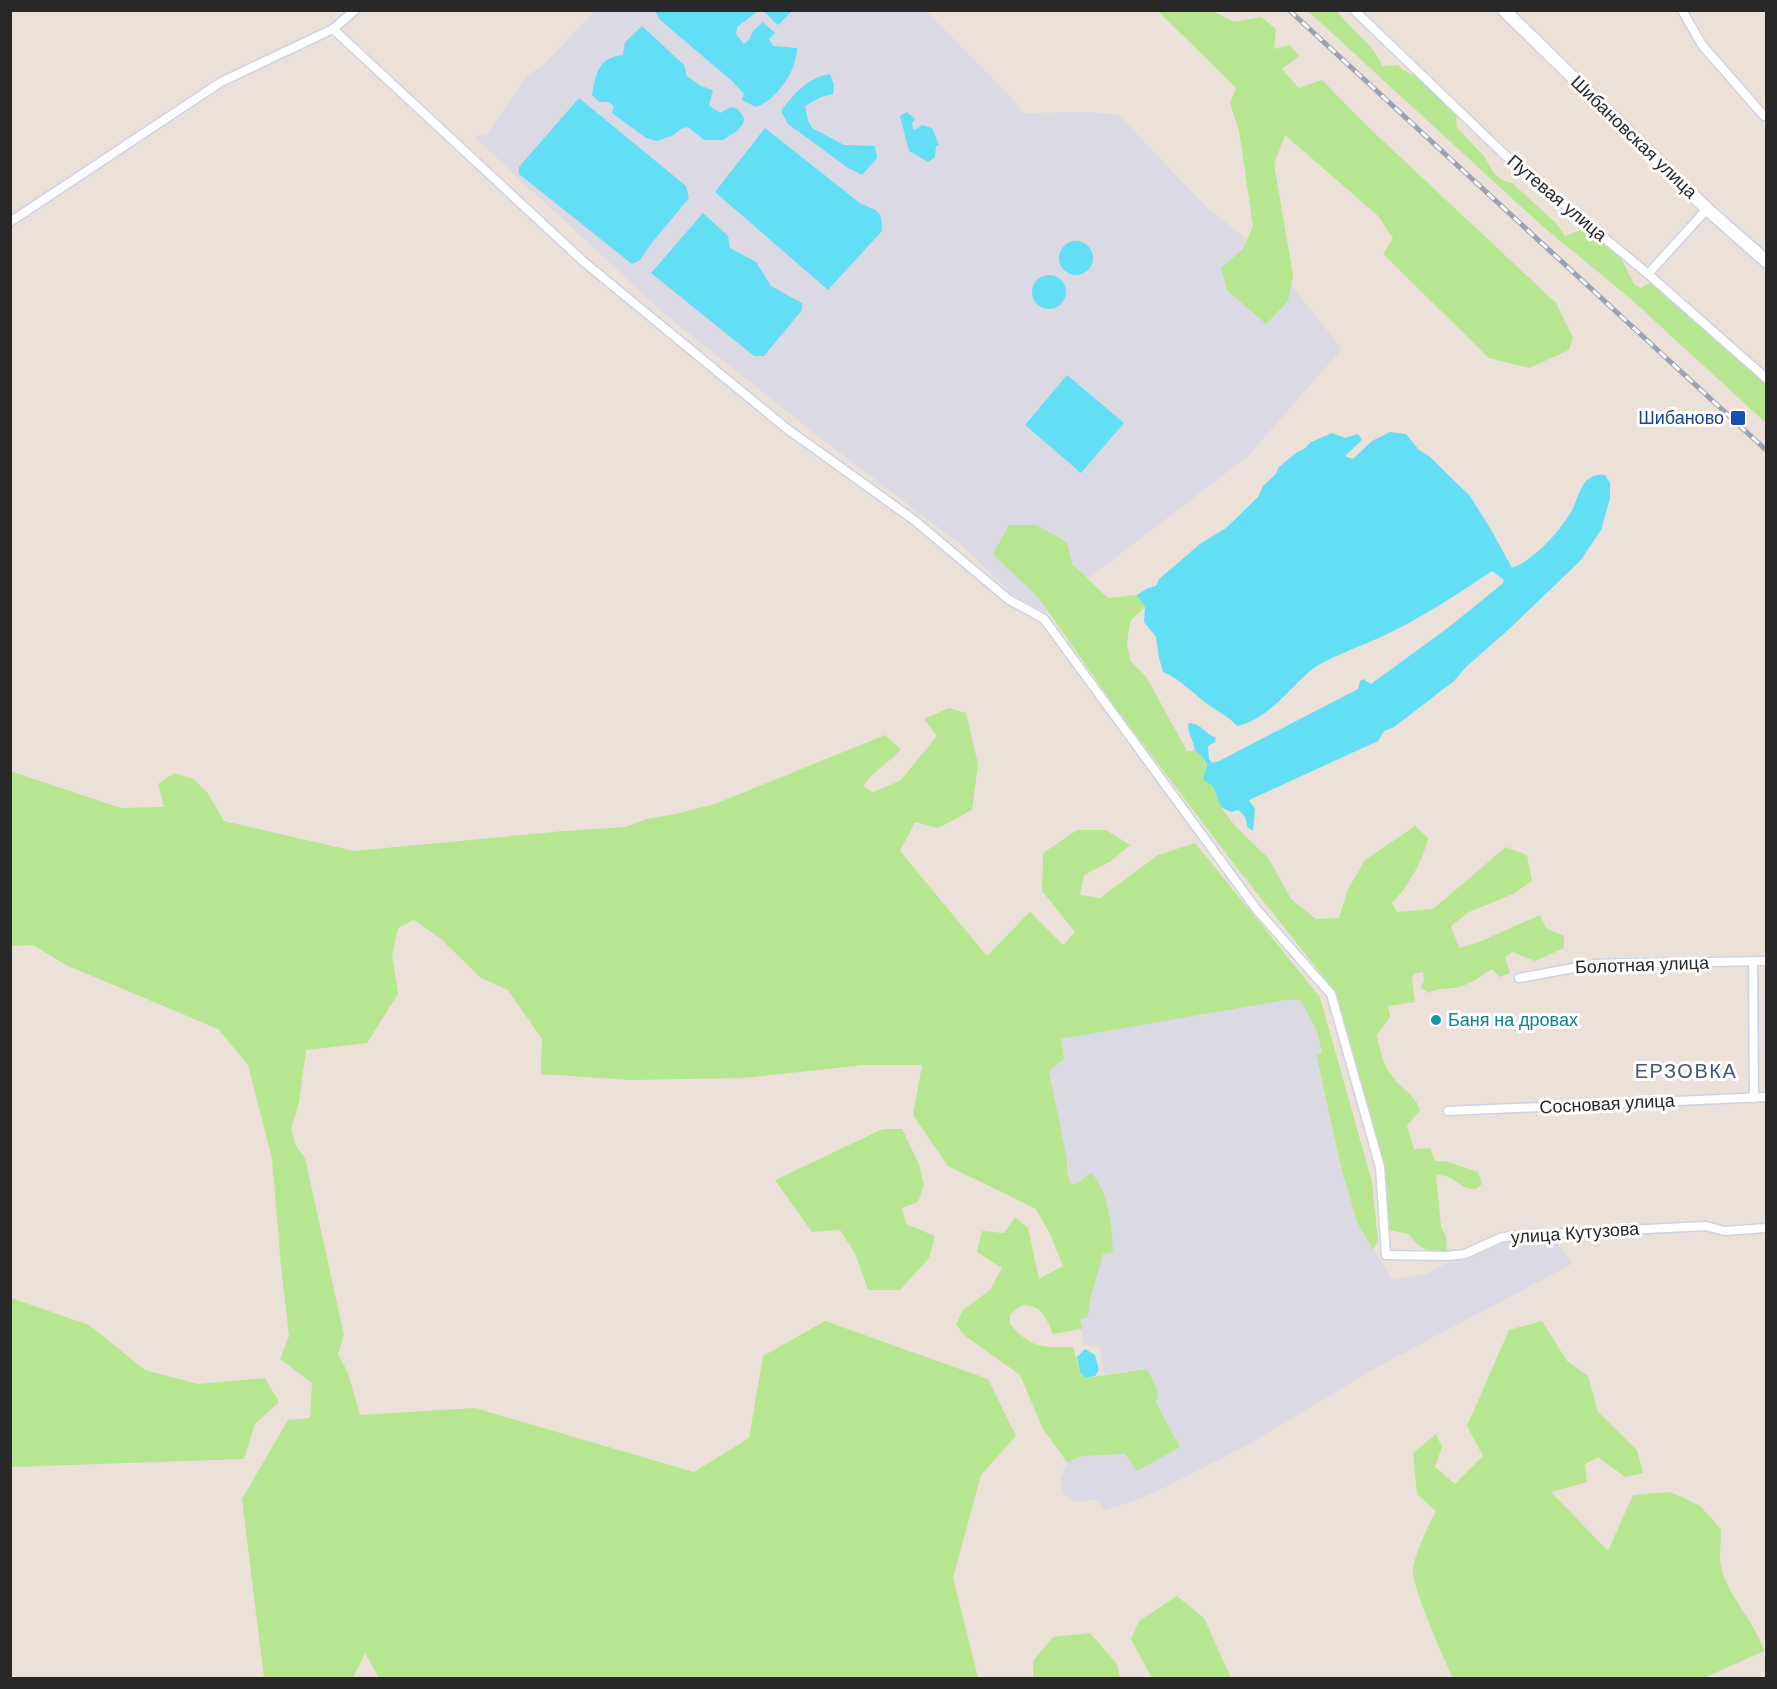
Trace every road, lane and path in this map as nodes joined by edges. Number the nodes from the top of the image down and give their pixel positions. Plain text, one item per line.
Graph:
1 (355, 10) edge
2 (1354, 10) edge
3 (1504, 10) edge
4 (1682, 10) edge
5 (333, 29) junction
6 (1766, 116) edge
7 (1707, 209) junction
8 (10, 222) edge
9 (1767, 261) edge
10 (1648, 274) junction
11 (1767, 378) edge
12 (1753, 962) junction
13 (1767, 962) edge
14 (1519, 978) dead end
15 (1767, 1097) edge
16 (1754, 1098) junction
17 (1448, 1112) dead end
18 (1767, 1228) edge

1 - 5 street
2 - 10 street, Путевая улица
3 - 7 street, Шибановская улица
4 - 6 street
5 - 8 street
5 - 18 street, улица Кутузова
7 - 9 street, Шибановская улица
7 - 10 street
10 - 11 street, Путевая улица
12 - 13 street, Болотная улица
12 - 14 street, Болотная улица
12 - 16 street
15 - 16 street, Сосновая улица
16 - 17 street, Сосновая улица

